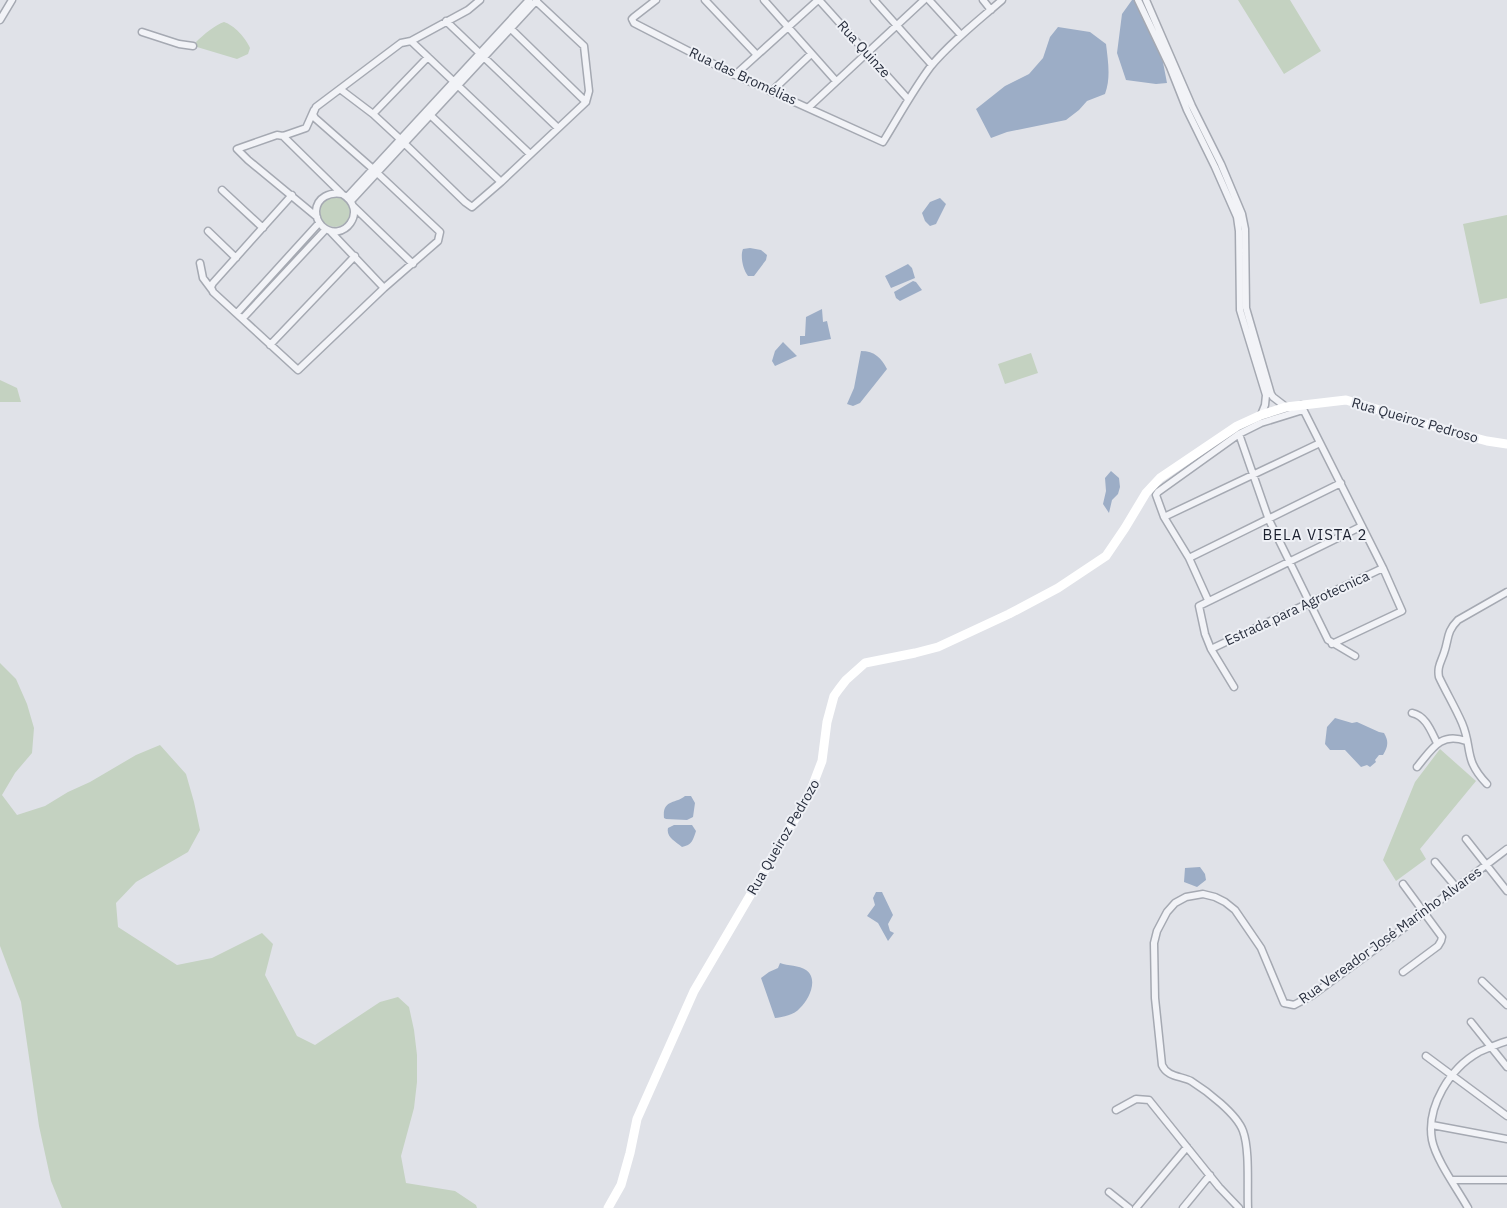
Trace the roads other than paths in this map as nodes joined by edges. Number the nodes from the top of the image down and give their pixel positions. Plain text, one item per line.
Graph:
1 (12, 0) edge
2 (480, 0) edge
3 (534, 0) edge
4 (656, 0) edge
5 (705, 0) edge
6 (764, 0) edge
7 (819, 0) edge
8 (874, 0) edge
9 (924, 0) edge
10 (930, 0) edge
11 (983, 0) edge
12 (1002, 0) edge
13 (1138, 0) edge
14 (1146, 0) edge
15 (991, 10) junction
16 (0, 20) edge
17 (446, 21) junction
18 (897, 24) junction
19 (509, 26) junction
20 (788, 26) junction
21 (142, 32) dead end
22 (961, 35) junction
23 (411, 41) junction
24 (193, 46) dead end
25 (867, 53) junction
26 (811, 54) junction
27 (482, 55) junction
28 (757, 55) junction
29 (428, 57) junction
30 (932, 65) junction
31 (735, 75) junction
32 (836, 81) junction
33 (456, 84) junction
34 (340, 89) junction
35 (771, 92) junction
36 (908, 99) junction
37 (586, 102) junction
38 (809, 107) junction
39 (314, 110) junction
40 (428, 113) junction
41 (373, 114) junction
42 (558, 128) junction
43 (283, 136) junction
44 (402, 141) junction
45 (530, 154) junction
46 (375, 171) junction
47 (501, 182) junction
48 (222, 190) dead end
49 (292, 195) junction
50 (348, 200) junction
51 (318, 220) junction
52 (263, 228) junction
53 (327, 229) junction
54 (208, 231) dead end
55 (355, 256) junction
56 (236, 258) junction
57 (200, 263) dead end
58 (413, 264) junction
59 (384, 288) junction
60 (212, 290) junction
61 (237, 313) junction
62 (243, 318) junction
63 (270, 345) junction
64 (1286, 407) junction
65 (1302, 407) junction
66 (1261, 415) junction
67 (1238, 430) junction
68 (1320, 443) junction
69 (1507, 444) edge
70 (1253, 474) junction
71 (1341, 483) junction
72 (1164, 517) junction
73 (1269, 520) junction
74 (1362, 526) junction
75 (1189, 558) junction
76 (1289, 562) junction
77 (1383, 568) junction
78 (1507, 592) edge
79 (1208, 600) junction
80 (1310, 604) junction
81 (1332, 644) junction
82 (1211, 649) junction
83 (1354, 656) dead end
84 (1234, 687) dead end
85 (1412, 713) dead end
86 (1466, 741) junction
87 (1437, 743) junction
88 (1417, 767) dead end
89 (1487, 784) dead end
90 (1466, 839) dead end
91 (1507, 848) edge
92 (1435, 862) dead end
93 (1486, 864) junction
94 (1402, 884) dead end
95 (1456, 887) junction
96 (1507, 891) edge
97 (1423, 912) junction
98 (1403, 972) dead end
99 (1482, 981) dead end
100 (1507, 1005) edge
101 (1471, 1022) dead end
102 (1507, 1040) edge
103 (1491, 1047) junction
104 (1426, 1056) dead end
105 (1507, 1067) edge
106 (1452, 1076) junction
107 (1116, 1110) dead end
108 (1507, 1116) edge
109 (1432, 1125) junction
110 (1507, 1138) edge
111 (1187, 1147) junction
112 (1210, 1175) junction
113 (1452, 1180) junction
114 (1507, 1180) edge
115 (1109, 1192) dead end
116 (1234, 1206) edge
117 (608, 1208) edge
118 (1128, 1208) edge
119 (1136, 1208) edge
120 (1183, 1208) edge
121 (1248, 1208) edge
122 (1468, 1208) edge

1 - 16 street
2 - 17 street
3 - 19 street
3 - 37 street
4 - 31 street, Rua das Bromélias
5 - 28 street
6 - 20 street
7 - 20 street
7 - 25 street, Rua Quinze
8 - 18 street
9 - 18 street
10 - 22 street
11 - 15 street
12 - 15 street
13 - 66 street
14 - 64 street
15 - 22 street
17 - 23 street
17 - 27 street
18 - 25 street
18 - 30 street
19 - 27 street
19 - 37 street
20 - 26 street
20 - 28 street
21 - 24 street
22 - 30 street
23 - 29 street
23 - 34 street
25 - 32 street
25 - 36 street, Rua Quinze
26 - 32 street
26 - 35 street
27 - 33 street
27 - 42 street
28 - 31 street
29 - 33 street
29 - 41 street
30 - 36 street
31 - 35 street, Rua das Bromélias
32 - 38 street
33 - 40 street
33 - 45 street
34 - 39 street
34 - 41 street
35 - 38 street, Rua das Bromélias
36 - 38 street, Rua das Bromélias
37 - 42 street
39 - 43 street
39 - 46 street
40 - 44 street
40 - 47 street
41 - 44 street
42 - 45 street
43 - 49 street
43 - 50 street
44 - 46 street
44 - 47 street
45 - 47 street
46 - 50 street
46 - 58 street
48 - 52 street
49 - 51 street
49 - 52 street
50 - 51 street
50 - 53 street
50 - 58 street
51 - 53 street
51 - 61 street
52 - 56 street
53 - 55 street
53 - 62 street
54 - 56 street
55 - 59 street
55 - 63 street
56 - 60 street
57 - 60 street
58 - 59 street
59 - 63 street
60 - 61 street
61 - 62 street
62 - 63 street
64 - 65 street, Rua Queiroz Pedroso
64 - 66 street, Rua Queiroz Pedroso
65 - 67 street
65 - 68 street
65 - 69 street, Rua Queiroz Pedroso
66 - 67 street, Rua Queiroz Pedroso
67 - 70 street
67 - 72 street
67 - 117 street, Rua Queiroz Pedrozo
68 - 70 street
68 - 71 street
70 - 72 street
70 - 73 street
71 - 73 street
71 - 74 street
72 - 75 street
73 - 75 street
73 - 76 street
74 - 76 street
74 - 77 street
75 - 79 street
76 - 79 street
76 - 80 street
77 - 80 street, Estrada para Agrotecnica
77 - 81 street
78 - 86 street
79 - 82 street
80 - 81 street
80 - 82 street, Estrada para Agrotecnica
81 - 83 street
82 - 84 street
85 - 87 street
86 - 87 street
86 - 89 street
87 - 88 street
90 - 93 street
91 - 93 street, Rua Vereador José Marinho Alvares
92 - 95 street
93 - 95 street, Rua Vereador José Marinho Alvares
93 - 96 street
94 - 97 street
95 - 97 street, Rua Vereador José Marinho Alvares
97 - 98 street
97 - 121 street, Rua Vereador José Marinho Alvares
99 - 100 street
101 - 103 street
102 - 103 street
103 - 105 street
103 - 106 street
104 - 106 street
106 - 108 street
106 - 109 street
107 - 111 street
109 - 110 street
109 - 113 street
111 - 112 street
111 - 119 street
112 - 116 street
112 - 120 street
113 - 114 street
113 - 122 street
115 - 118 street

